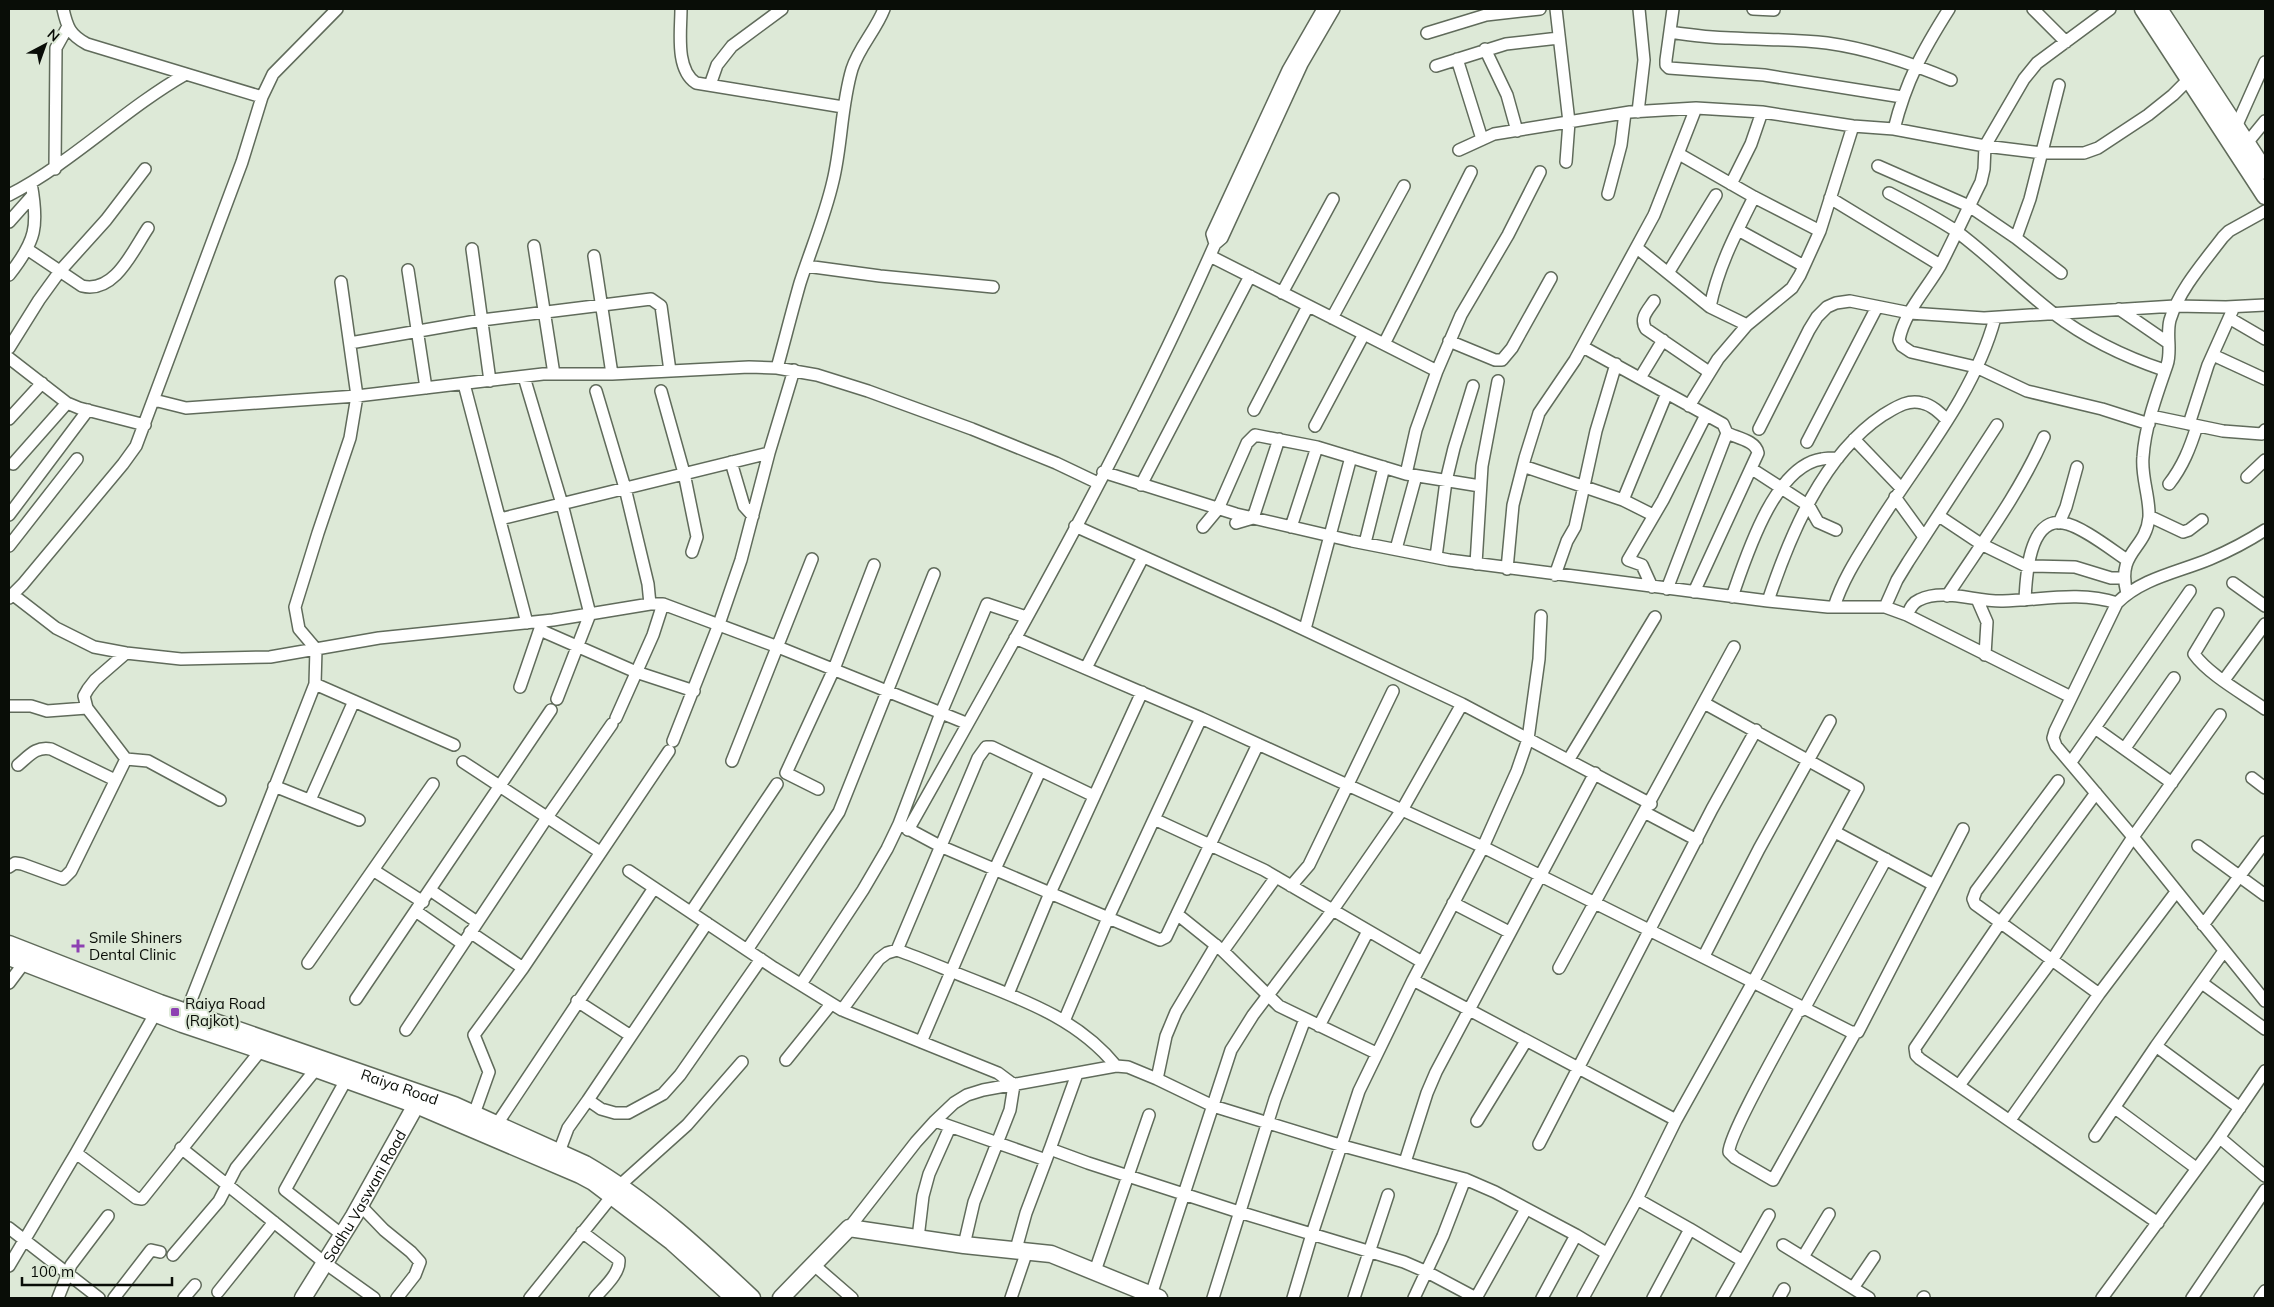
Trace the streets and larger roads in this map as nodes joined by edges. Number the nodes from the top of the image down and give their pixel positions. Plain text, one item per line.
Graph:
1 (63, 9) edge
2 (337, 9) edge
3 (682, 9) edge
4 (782, 9) edge
5 (884, 9) edge
6 (1324, 9) edge
7 (1334, 9) edge
8 (1540, 9) edge
9 (1556, 9) edge
10 (1639, 9) edge
11 (1673, 9) edge
12 (1753, 9) edge
13 (1949, 9) edge
14 (2033, 9) edge
15 (2110, 9) edge
16 (2143, 9) edge
17 (2159, 9) edge
18 (1774, 10) dead end
19 (67, 28) junction
20 (1670, 32) junction
21 (1427, 33) dead end
22 (1559, 38) junction
23 (2066, 42) junction
24 (1485, 49) junction
25 (1457, 59) junction
26 (2265, 62) edge
27 (1916, 65) junction
28 (1436, 66) dead end
29 (186, 74) junction
30 (2189, 79) junction
31 (1952, 80) dead end
32 (2059, 85) dead end
33 (710, 86) junction
34 (262, 97) junction
35 (1902, 97) junction
36 (843, 107) junction
37 (1696, 108) junction
38 (1638, 112) junction
39 (1762, 112) junction
40 (1625, 113) junction
41 (2265, 121) edge
42 (1569, 122) junction
43 (1852, 126) junction
44 (2236, 127) junction
45 (1894, 129) junction
46 (1517, 131) junction
47 (1482, 139) junction
48 (2247, 143) junction
49 (1985, 146) junction
50 (1459, 150) dead end
51 (2042, 153) junction
52 (1678, 154) junction
53 (1566, 162) dead end
54 (1878, 166) dead end
55 (56, 169) junction
56 (145, 169) dead end
57 (2265, 171) edge
58 (1472, 172) dead end
59 (1540, 172) dead end
60 (1731, 184) junction
61 (1404, 186) dead end
62 (32, 189) junction
63 (1889, 193) dead end
64 (1608, 194) dead end
65 (9, 195) edge
66 (1716, 195) dead end
67 (2265, 196) edge
68 (1754, 197) junction
69 (1830, 198) junction
70 (1333, 199) dead end
71 (1969, 206) junction
72 (2265, 212) edge
73 (9, 222) edge
74 (148, 228) dead end
75 (1738, 230) junction
76 (1820, 231) junction
77 (1956, 232) junction
78 (2016, 238) junction
79 (1215, 244) junction
80 (534, 246) dead end
81 (1637, 248) junction
82 (27, 249) junction
83 (472, 249) dead end
84 (594, 256) dead end
85 (1210, 256) junction
86 (1940, 265) junction
87 (806, 266) junction
88 (1804, 266) junction
89 (408, 270) dead end
90 (60, 271) junction
91 (2061, 273) dead end
92 (1668, 274) junction
93 (9, 275) edge
94 (1250, 276) junction
95 (1551, 278) dead end
96 (341, 282) dead end
97 (993, 287) dead end
98 (1282, 292) junction
99 (1654, 300) dead end
100 (602, 305) junction
101 (2265, 305) edge
102 (1308, 306) junction
103 (2176, 306) junction
104 (1710, 307) junction
105 (1877, 307) junction
106 (2234, 307) junction
107 (2119, 309) junction
108 (544, 312) junction
109 (1910, 313) junction
110 (2053, 313) junction
111 (1332, 318) junction
112 (1995, 318) junction
113 (2229, 318) junction
114 (482, 320) junction
115 (1747, 325) junction
116 (417, 331) junction
117 (1364, 334) junction
118 (2265, 339) edge
119 (1663, 340) junction
120 (1450, 341) junction
121 (2167, 342) junction
122 (350, 343) junction
123 (1384, 344) junction
124 (1582, 346) junction
125 (9, 348) edge
126 (2213, 354) junction
127 (10, 362) edge
128 (1616, 364) junction
129 (1976, 367) junction
130 (777, 368) junction
131 (794, 370) junction
132 (2164, 370) junction
133 (670, 371) junction
134 (1437, 371) junction
135 (1709, 372) junction
136 (554, 374) junction
137 (612, 374) junction
138 (524, 377) junction
139 (1640, 378) junction
140 (2265, 379) edge
141 (490, 381) junction
142 (1498, 381) dead end
143 (42, 383) junction
144 (464, 384) junction
145 (1473, 386) dead end
146 (426, 388) junction
147 (596, 391) dead end
148 (661, 391) dead end
149 (1667, 393) junction
150 (357, 396) junction
151 (154, 400) junction
152 (67, 402) junction
153 (1689, 406) junction
154 (88, 410) junction
155 (1254, 410) dead end
156 (1706, 415) junction
157 (9, 419) edge
158 (1947, 420) junction
159 (2150, 420) junction
160 (145, 425) junction
161 (1997, 425) dead end
162 (2193, 425) junction
163 (1314, 426) dead end
164 (1759, 429) dead end
165 (1727, 433) junction
166 (2264, 433) edge
167 (2044, 437) dead end
168 (1279, 439) junction
169 (1854, 439) junction
170 (1807, 442) dead end
171 (1317, 447) junction
172 (769, 453) junction
173 (1351, 457) junction
174 (1838, 458) junction
175 (77, 459) dead end
176 (2265, 460) edge
177 (730, 462) junction
178 (13, 464) dead end
179 (1522, 466) junction
180 (1384, 467) junction
181 (2078, 467) dead end
182 (1752, 468) junction
183 (684, 474) junction
184 (1411, 474) junction
185 (1100, 477) junction
186 (2246, 477) dead end
187 (1446, 481) junction
188 (2169, 484) dead end
189 (1141, 485) junction
190 (1480, 486) junction
191 (1584, 486) junction
192 (625, 488) junction
193 (1780, 488) junction
194 (1898, 492) junction
195 (1623, 500) junction
196 (562, 504) junction
197 (1808, 506) junction
198 (1218, 509) junction
199 (9, 515) edge
200 (1654, 515) junction
201 (753, 516) junction
202 (1939, 516) junction
203 (2149, 516) junction
204 (1253, 518) junction
205 (500, 519) junction
206 (2202, 520) dead end
207 (2059, 522) junction
208 (1236, 523) dead end
209 (1075, 526) junction
210 (1203, 527) dead end
211 (1291, 527) junction
212 (1836, 530) dead end
213 (2265, 530) edge
214 (1329, 535) junction
215 (1924, 538) junction
216 (1365, 543) junction
217 (1981, 544) junction
218 (9, 546) edge
219 (1396, 549) junction
220 (692, 552) dead end
221 (1143, 557) junction
222 (1436, 558) junction
223 (812, 559) dead end
224 (2127, 560) junction
225 (1476, 564) junction
226 (874, 565) dead end
227 (2026, 566) junction
228 (1508, 568) junction
229 (934, 574) dead end
230 (1555, 575) junction
231 (2123, 578) junction
232 (2233, 584) dead end
233 (1652, 587) junction
234 (1667, 589) junction
235 (2190, 591) dead end
236 (1694, 592) junction
237 (2127, 594) junction
238 (10, 596) edge
239 (1947, 596) junction
240 (1732, 597) junction
241 (1977, 599) junction
242 (2025, 600) junction
243 (1768, 601) junction
244 (2117, 603) junction
245 (650, 604) junction
246 (664, 604) junction
247 (2265, 606) edge
248 (1834, 607) junction
249 (1885, 607) junction
250 (590, 614) junction
251 (2218, 614) dead end
252 (1906, 615) junction
253 (1541, 616) dead end
254 (1026, 617) junction
255 (1655, 617) dead end
256 (527, 623) junction
257 (719, 624) junction
258 (2265, 624) edge
259 (541, 626) junction
260 (1305, 630) junction
261 (1015, 638) junction
262 (577, 647) junction
263 (778, 647) junction
264 (1734, 647) dead end
265 (316, 649) junction
266 (126, 653) junction
267 (1985, 655) junction
268 (1086, 668) junction
269 (834, 669) junction
270 (636, 672) junction
271 (2174, 678) dead end
272 (2224, 680) junction
273 (315, 684) junction
274 (520, 687) dead end
275 (694, 691) junction
276 (888, 691) junction
277 (1142, 692) junction
278 (1394, 692) dead end
279 (2071, 697) junction
280 (557, 699) dead end
281 (354, 701) junction
282 (1704, 703) junction
283 (1462, 704) junction
284 (9, 706) edge
285 (87, 708) junction
286 (2265, 709) edge
287 (551, 710) dead end
288 (940, 713) junction
289 (2220, 715) dead end
290 (1201, 718) junction
291 (1830, 721) dead end
292 (966, 723) junction
293 (2095, 728) junction
294 (1756, 730) junction
295 (1528, 739) junction
296 (1258, 744) junction
297 (454, 745) dead end
298 (2124, 748) junction
299 (126, 759) junction
300 (1569, 759) junction
301 (1809, 759) junction
302 (463, 762) dead end
303 (732, 762) dead end
304 (2071, 762) junction
305 (18, 765) dead end
306 (1040, 771) junction
307 (1595, 773) junction
308 (2252, 778) dead end
309 (115, 780) junction
310 (2058, 780) dead end
311 (2172, 783) junction
312 (433, 784) dead end
313 (777, 784) dead end
314 (274, 786) junction
315 (498, 786) junction
316 (1349, 786) junction
317 (2265, 788) edge
318 (818, 789) dead end
319 (2096, 793) junction
320 (1094, 796) junction
321 (220, 800) dead end
322 (310, 800) junction
323 (1648, 808) junction
324 (1402, 810) junction
325 (548, 816) junction
326 (1154, 819) junction
327 (359, 820) dead end
328 (903, 827) junction
329 (1963, 829) dead end
330 (1835, 832) junction
331 (2133, 837) junction
332 (1697, 840) junction
333 (2265, 842) edge
334 (1210, 845) junction
335 (940, 846) junction
336 (2198, 846) dead end
337 (1483, 847) junction
338 (600, 852) junction
339 (1886, 858) junction
340 (9, 867) edge
341 (995, 869) junction
342 (373, 870) junction
343 (629, 871) dead end
344 (1540, 875) junction
345 (1276, 877) junction
346 (2239, 877) junction
347 (1934, 885) junction
348 (1291, 886) junction
349 (654, 888) junction
350 (430, 890) junction
351 (2176, 892) junction
352 (1050, 894) junction
353 (2265, 895) edge
354 (1454, 903) junction
355 (1595, 903) junction
356 (420, 906) junction
357 (1332, 910) junction
358 (691, 912) junction
359 (1177, 914) junction
360 (1108, 918) junction
361 (477, 922) junction
362 (707, 923) junction
363 (2000, 923) junction
364 (2203, 925) junction
365 (1368, 931) junction
366 (1650, 931) junction
367 (470, 932) junction
368 (1509, 932) junction
369 (9, 944) edge
370 (463, 944) junction
371 (1220, 948) junction
372 (747, 950) junction
373 (897, 950) junction
374 (2224, 952) junction
375 (1704, 956) junction
376 (9, 957) edge
377 (27, 958) junction
378 (762, 960) junction
379 (2052, 960) junction
380 (1422, 962) junction
381 (308, 963) dead end
382 (523, 968) junction
383 (1560, 968) dead end
384 (952, 971) junction
385 (1413, 980) junction
386 (1753, 982) junction
387 (2202, 982) junction
388 (9, 983) edge
389 (800, 984) junction
390 (1008, 994) junction
391 (2100, 994) junction
392 (1268, 997) junction
393 (356, 999) dead end
394 (577, 1001) junction
395 (2265, 1001) edge
396 (831, 1004) junction
397 (1804, 1009) junction
398 (842, 1010) junction
399 (1470, 1010) junction
400 (155, 1014) junction
401 (185, 1018) junction
402 (1305, 1019) junction
403 (1064, 1020) junction
404 (1319, 1026) junction
405 (2265, 1029) edge
406 (406, 1030) dead end
407 (1855, 1033) junction
408 (630, 1036) junction
409 (1526, 1041) junction
410 (920, 1042) junction
411 (2156, 1046) junction
412 (261, 1050) junction
413 (1376, 1053) junction
414 (786, 1060) dead end
415 (742, 1062) dead end
416 (1116, 1066) junction
417 (1580, 1067) junction
418 (316, 1068) junction
419 (2265, 1071) edge
420 (1077, 1074) junction
421 (1157, 1078) junction
422 (346, 1080) junction
423 (1014, 1084) junction
424 (1960, 1084) junction
425 (418, 1099) junction
426 (588, 1100) junction
427 (1213, 1106) junction
428 (2115, 1108) junction
429 (2240, 1108) junction
430 (474, 1114) junction
431 (1149, 1115) dead end
432 (1676, 1120) junction
433 (2010, 1120) junction
434 (935, 1121) junction
435 (1477, 1121) dead end
436 (1267, 1123) junction
437 (497, 1124) junction
438 (950, 1127) junction
439 (2095, 1136) dead end
440 (2220, 1138) junction
441 (996, 1144) junction
442 (1539, 1144) dead end
443 (1342, 1146) junction
444 (181, 1148) junction
445 (559, 1152) junction
446 (76, 1154) junction
447 (1048, 1154) junction
448 (1406, 1162) junction
449 (2196, 1168) junction
450 (1128, 1176) junction
451 (2265, 1176) edge
452 (1465, 1179) junction
453 (227, 1184) junction
454 (2265, 1190) edge
455 (616, 1191) junction
456 (1184, 1193) junction
457 (1388, 1195) dead end
458 (1637, 1199) junction
459 (360, 1205) junction
460 (1526, 1209) junction
461 (1239, 1212) junction
462 (1829, 1214) dead end
463 (1769, 1215) dead end
464 (108, 1216) dead end
465 (274, 1222) junction
466 (2158, 1223) junction
467 (9, 1228) edge
468 (849, 1228) junction
469 (1690, 1229) junction
470 (336, 1230) dead end
471 (582, 1232) junction
472 (1312, 1234) junction
473 (1576, 1236) junction
474 (918, 1238) junction
475 (24, 1240) junction
476 (964, 1245) junction
477 (1783, 1245) dead end
478 (1022, 1250) junction
479 (160, 1252) dead end
480 (1370, 1252) junction
481 (1606, 1253) junction
482 (173, 1255) dead end
483 (1803, 1257) junction
484 (1874, 1258) dead end
485 (1743, 1261) junction
486 (326, 1263) junction
487 (814, 1265) junction
488 (9, 1266) edge
489 (1096, 1271) junction
490 (1427, 1272) junction
491 (67, 1273) junction
492 (195, 1285) dead end
493 (1853, 1288) junction
494 (2265, 1291) edge
495 (218, 1292) dead end
496 (1155, 1297) edge
497 (58, 1298) edge
498 (99, 1298) edge
499 (114, 1298) edge
500 (184, 1298) edge
501 (303, 1298) edge
502 (374, 1298) edge
503 (396, 1298) edge
504 (530, 1298) edge
505 (595, 1298) edge
506 (734, 1298) edge
507 (752, 1298) edge
508 (781, 1298) edge
509 (852, 1298) edge
510 (1010, 1298) edge
511 (1213, 1298) edge
512 (1293, 1298) edge
513 (1354, 1298) edge
514 (1414, 1298) edge
515 (1476, 1298) edge
516 (1542, 1298) edge
517 (1582, 1298) edge
518 (1653, 1298) edge
519 (1722, 1298) edge
520 (1870, 1298) edge
521 (2102, 1298) edge
522 (2192, 1298) edge
523 (2260, 1298) edge

1 - 19 street
2 - 34 street
3 - 33 street
4 - 33 street
5 - 36 street
6 - 79 street
7 - 79 street
8 - 21 street
9 - 22 street
10 - 38 street
11 - 20 street
12 - 18 street
13 - 27 street
14 - 23 street
15 - 23 street
16 - 30 street
17 - 44 street
19 - 29 street
19 - 55 street
20 - 27 street
20 - 35 street
22 - 24 street
22 - 42 street
23 - 49 street
24 - 25 street
24 - 46 street
25 - 28 street
25 - 47 street
26 - 44 street
27 - 31 street
27 - 35 street
29 - 34 street
29 - 55 street
30 - 51 street
30 - 67 street
32 - 51 street
33 - 36 street
34 - 151 street
35 - 45 street
36 - 87 street
37 - 38 street
37 - 39 street
37 - 52 street
38 - 40 street
39 - 43 street
39 - 60 street
40 - 42 street
40 - 64 street
41 - 48 street
42 - 46 street
42 - 53 street
43 - 45 street
43 - 69 street
44 - 48 street
45 - 49 street
46 - 47 street
47 - 50 street
48 - 57 street
49 - 51 street
49 - 71 street
51 - 78 street
52 - 60 street
52 - 81 street
54 - 71 street
55 - 62 street
56 - 90 street
58 - 123 street
59 - 120 street
60 - 68 street
61 - 111 street
62 - 65 street
62 - 73 street
62 - 82 street
63 - 77 street
66 - 92 street
68 - 75 street
68 - 76 street
69 - 76 street
69 - 86 street
70 - 98 street
71 - 77 street
71 - 78 street
72 - 103 street
74 - 90 street
75 - 88 street
75 - 104 street
76 - 88 street
77 - 86 street
77 - 110 street
78 - 91 street
79 - 85 street
80 - 108 street
81 - 92 street
81 - 124 street
82 - 90 street
82 - 93 street
83 - 114 street
84 - 100 street
85 - 94 street
85 - 185 street
86 - 109 street
87 - 97 street
87 - 130 street
88 - 115 street
89 - 116 street
90 - 125 street
92 - 104 street
94 - 98 street
94 - 189 street
95 - 120 street
96 - 122 street
98 - 102 street
99 - 119 street
100 - 108 street
100 - 133 street
100 - 137 street
101 - 106 street
102 - 111 street
102 - 155 street
103 - 106 street
103 - 107 street
103 - 121 street
104 - 115 street
105 - 109 street
105 - 164 street
105 - 170 street
106 - 113 street
107 - 110 street
107 - 121 street
108 - 114 street
108 - 136 street
109 - 112 street
109 - 129 street
110 - 112 street
110 - 132 street
111 - 117 street
112 - 129 street
113 - 118 street
113 - 126 street
114 - 116 street
114 - 141 street
115 - 135 street
116 - 122 street
116 - 146 street
117 - 123 street
117 - 163 street
119 - 135 street
119 - 139 street
120 - 134 street
121 - 132 street
122 - 150 street
123 - 134 street
124 - 128 street
124 - 179 street
126 - 140 street
126 - 162 street
127 - 143 street
128 - 139 street
128 - 191 street
129 - 158 street
129 - 159 street
130 - 131 street
130 - 133 street
131 - 172 street
131 - 185 street
132 - 159 street
133 - 137 street
134 - 184 street
135 - 153 street
136 - 137 street
136 - 138 street
138 - 141 street
138 - 196 street
139 - 149 street
141 - 144 street
142 - 190 street
143 - 152 street
143 - 157 street
144 - 146 street
144 - 205 street
145 - 187 street
146 - 150 street
147 - 192 street
148 - 183 street
149 - 153 street
149 - 195 street
150 - 151 street
150 - 265 street
151 - 160 street
152 - 154 street
152 - 178 street
153 - 156 street
154 - 160 street
154 - 199 street
156 - 165 street
156 - 200 street
158 - 169 street
158 - 194 street
159 - 162 street
159 - 203 street
160 - 238 street
161 - 202 street
162 - 166 street
162 - 188 street
165 - 182 street
165 - 234 street
167 - 217 street
168 - 171 street
168 - 198 street
168 - 204 street
169 - 174 street
169 - 194 street
171 - 173 street
171 - 211 street
172 - 177 street
172 - 201 street
173 - 180 street
173 - 214 street
174 - 193 street
174 - 197 street
175 - 218 street
176 - 186 street
177 - 183 street
177 - 201 street
179 - 191 street
179 - 228 street
180 - 184 street
180 - 216 street
181 - 207 street
182 - 193 street
182 - 236 street
183 - 192 street
183 - 220 street
184 - 187 street
184 - 219 street
185 - 189 street
185 - 209 street
187 - 190 street
187 - 222 street
189 - 198 street
190 - 225 street
191 - 195 street
191 - 230 street
192 - 196 street
192 - 245 street
193 - 197 street
193 - 240 street
194 - 215 street
194 - 248 street
195 - 200 street
196 - 205 street
196 - 250 street
197 - 212 street
197 - 243 street
198 - 204 street
198 - 210 street
200 - 233 street
201 - 257 street
202 - 215 street
202 - 217 street
203 - 206 street
203 - 224 street
204 - 208 street
204 - 211 street
205 - 256 street
207 - 224 street
207 - 227 street
209 - 221 street
209 - 254 street
211 - 214 street
213 - 237 street
214 - 216 street
214 - 260 street
215 - 249 street
216 - 219 street
217 - 227 street
217 - 239 street
219 - 222 street
221 - 260 street
221 - 268 street
222 - 225 street
223 - 263 street
224 - 231 street
225 - 228 street
226 - 269 street
227 - 231 street
227 - 242 street
228 - 230 street
229 - 276 street
230 - 233 street
231 - 237 street
232 - 247 street
233 - 234 street
234 - 236 street
235 - 293 street
236 - 240 street
237 - 244 street
238 - 266 street
239 - 241 street
239 - 252 street
240 - 243 street
241 - 242 street
241 - 267 street
242 - 244 street
243 - 248 street
244 - 279 street
245 - 246 street
245 - 250 street
246 - 257 street
246 - 270 street
248 - 249 street
249 - 252 street
250 - 259 street
250 - 262 street
251 - 272 street
252 - 267 street
253 - 295 street
254 - 261 street
254 - 288 street
255 - 300 street
256 - 259 street
256 - 265 street
257 - 263 street
257 - 275 street
258 - 272 street
259 - 262 street
259 - 274 street
260 - 283 street
261 - 268 street
261 - 292 street
262 - 270 street
262 - 280 street
263 - 269 street
263 - 303 street
264 - 282 street
265 - 266 street
265 - 273 street
266 - 285 street
267 - 279 street
268 - 277 street
269 - 276 street
269 - 318 street
270 - 275 street
270 - 325 street
271 - 298 street
272 - 286 street
273 - 281 street
273 - 314 street
275 - 338 street
276 - 288 street
276 - 372 street
277 - 290 street
277 - 320 street
278 - 316 street
279 - 304 street
281 - 297 street
281 - 322 street
282 - 294 street
282 - 323 street
283 - 295 street
283 - 324 street
284 - 285 street
285 - 299 street
287 - 315 street
288 - 292 street
288 - 328 street
289 - 311 street
290 - 296 street
290 - 326 street
291 - 301 street
292 - 328 street
293 - 298 street
293 - 304 street
294 - 301 street
294 - 332 street
295 - 300 street
295 - 337 street
296 - 316 street
296 - 334 street
298 - 311 street
299 - 309 street
299 - 321 street
300 - 307 street
301 - 330 street
301 - 375 street
302 - 315 street
304 - 319 street
305 - 309 street
306 - 320 street
306 - 335 street
306 - 341 street
307 - 323 street
307 - 344 street
308 - 317 street
309 - 340 street
310 - 363 street
311 - 331 street
312 - 342 street
313 - 358 street
314 - 322 street
314 - 401 street
315 - 325 street
315 - 350 street
316 - 324 street
316 - 348 street
319 - 331 street
319 - 363 street
320 - 352 street
322 - 327 street
323 - 332 street
323 - 355 street
324 - 337 street
324 - 357 street
325 - 338 street
325 - 361 street
326 - 334 street
326 - 360 street
328 - 335 street
328 - 389 street
329 - 347 street
330 - 339 street
330 - 386 street
331 - 351 street
331 - 379 street
332 - 366 street
333 - 346 street
334 - 345 street
334 - 359 street
335 - 341 street
335 - 373 street
336 - 346 street
337 - 344 street
337 - 354 street
338 - 382 street
339 - 347 street
339 - 397 street
341 - 352 street
341 - 384 street
342 - 356 street
342 - 381 street
343 - 349 street
344 - 355 street
344 - 368 street
345 - 348 street
345 - 371 street
346 - 353 street
346 - 364 street
347 - 407 street
348 - 357 street
349 - 358 street
349 - 394 street
350 - 356 street
350 - 361 street
351 - 364 street
351 - 391 street
352 - 360 street
352 - 390 street
354 - 368 street
354 - 380 street
355 - 366 street
355 - 383 street
356 - 370 street
356 - 393 street
357 - 365 street
357 - 392 street
358 - 362 street
359 - 360 street
359 - 371 street
360 - 403 street
361 - 367 street
362 - 372 street
362 - 408 street
363 - 379 street
363 - 424 street
364 - 374 street
365 - 380 street
365 - 404 street
366 - 375 street
366 - 417 street
367 - 370 street
367 - 382 street
368 - 399 street
369 - 377 street, Raiya Road
370 - 406 street
371 - 392 street
371 - 421 street
372 - 378 street
373 - 384 street
373 - 398 street
374 - 387 street
374 - 395 street
375 - 386 street
376 - 377 street, Raiya Road
377 - 388 street
377 - 400 street, Raiya Road
377 - 401 street, Raiya Road
378 - 389 street
378 - 426 street
379 - 391 street
379 - 424 street
380 - 385 street
382 - 430 street
384 - 390 street
384 - 410 street
385 - 399 street
385 - 413 street
386 - 397 street
386 - 432 street
387 - 405 street
387 - 411 street
389 - 396 street
390 - 403 street
391 - 433 street
392 - 402 street
392 - 427 street
394 - 408 street
394 - 437 street
396 - 398 street
396 - 414 street
397 - 407 street
397 - 407 street
398 - 410 street
399 - 409 street
399 - 448 street
400 - 401 street, Raiya Road
400 - 446 street
401 - 412 street, Raiya Road
401 - 425 street, Raiya Road
402 - 404 street
402 - 436 street
403 - 416 street
404 - 413 street
408 - 426 street
409 - 417 street
409 - 435 street
410 - 423 street
411 - 428 street
411 - 429 street
412 - 418 street, Raiya Road
412 - 444 street
413 - 443 street
415 - 455 street
416 - 420 street
416 - 421 street
417 - 432 street
417 - 442 street
418 - 422 street, Raiya Road
418 - 453 street
419 - 429 street
420 - 423 street
420 - 447 street
421 - 427 street
422 - 425 street, Raiya Road
422 - 470 street
423 - 434 street
423 - 441 street
424 - 433 street
425 - 430 street, Raiya Road
425 - 455 street, Raiya Road
425 - 459 street, Sadhu Vaswani Road
426 - 445 street
427 - 436 street
427 - 456 street
428 - 439 street
428 - 449 street
429 - 440 street
430 - 437 street, Raiya Road
431 - 450 street
432 - 458 street
433 - 466 street
434 - 438 street
434 - 468 street
436 - 443 street
436 - 461 street
437 - 445 street, Raiya Road
438 - 441 street
438 - 474 street
440 - 449 street
440 - 451 street
441 - 447 street
441 - 476 street
443 - 448 street
443 - 472 street
444 - 446 street
444 - 453 street
445 - 455 street, Raiya Road
446 - 475 street
447 - 450 street
447 - 478 street
448 - 452 street
449 - 466 street
450 - 456 street
450 - 489 street
452 - 460 street
452 - 490 street
453 - 465 street
453 - 482 street
454 - 522 street
455 - 471 street
455 - 506 street, Raiya Road
455 - 507 street, Raiya Road
456 - 461 street
456 - 496 street
457 - 480 street
458 - 469 street
458 - 481 street
459 - 486 street, Sadhu Vaswani Road
459 - 503 street
460 - 473 street
460 - 515 street
461 - 472 street
461 - 511 street
462 - 483 street
463 - 485 street
464 - 491 street
465 - 486 street
465 - 495 street
466 - 521 street
467 - 475 street
468 - 474 street
468 - 487 street
469 - 485 street
469 - 518 street
471 - 504 street
471 - 505 street
472 - 480 street
472 - 512 street
473 - 481 street
473 - 516 street
474 - 476 street
475 - 488 street
475 - 491 street
476 - 478 street
477 - 483 street
478 - 489 street
478 - 510 street
479 - 499 street
480 - 490 street
480 - 513 street
481 - 517 street
483 - 493 street
484 - 493 street
485 - 519 street
486 - 501 street, Sadhu Vaswani Road
486 - 502 street
487 - 508 street
487 - 509 street
489 - 496 street
490 - 514 street
490 - 515 street
491 - 497 street
491 - 498 street
492 - 500 street
493 - 520 street
494 - 523 street

